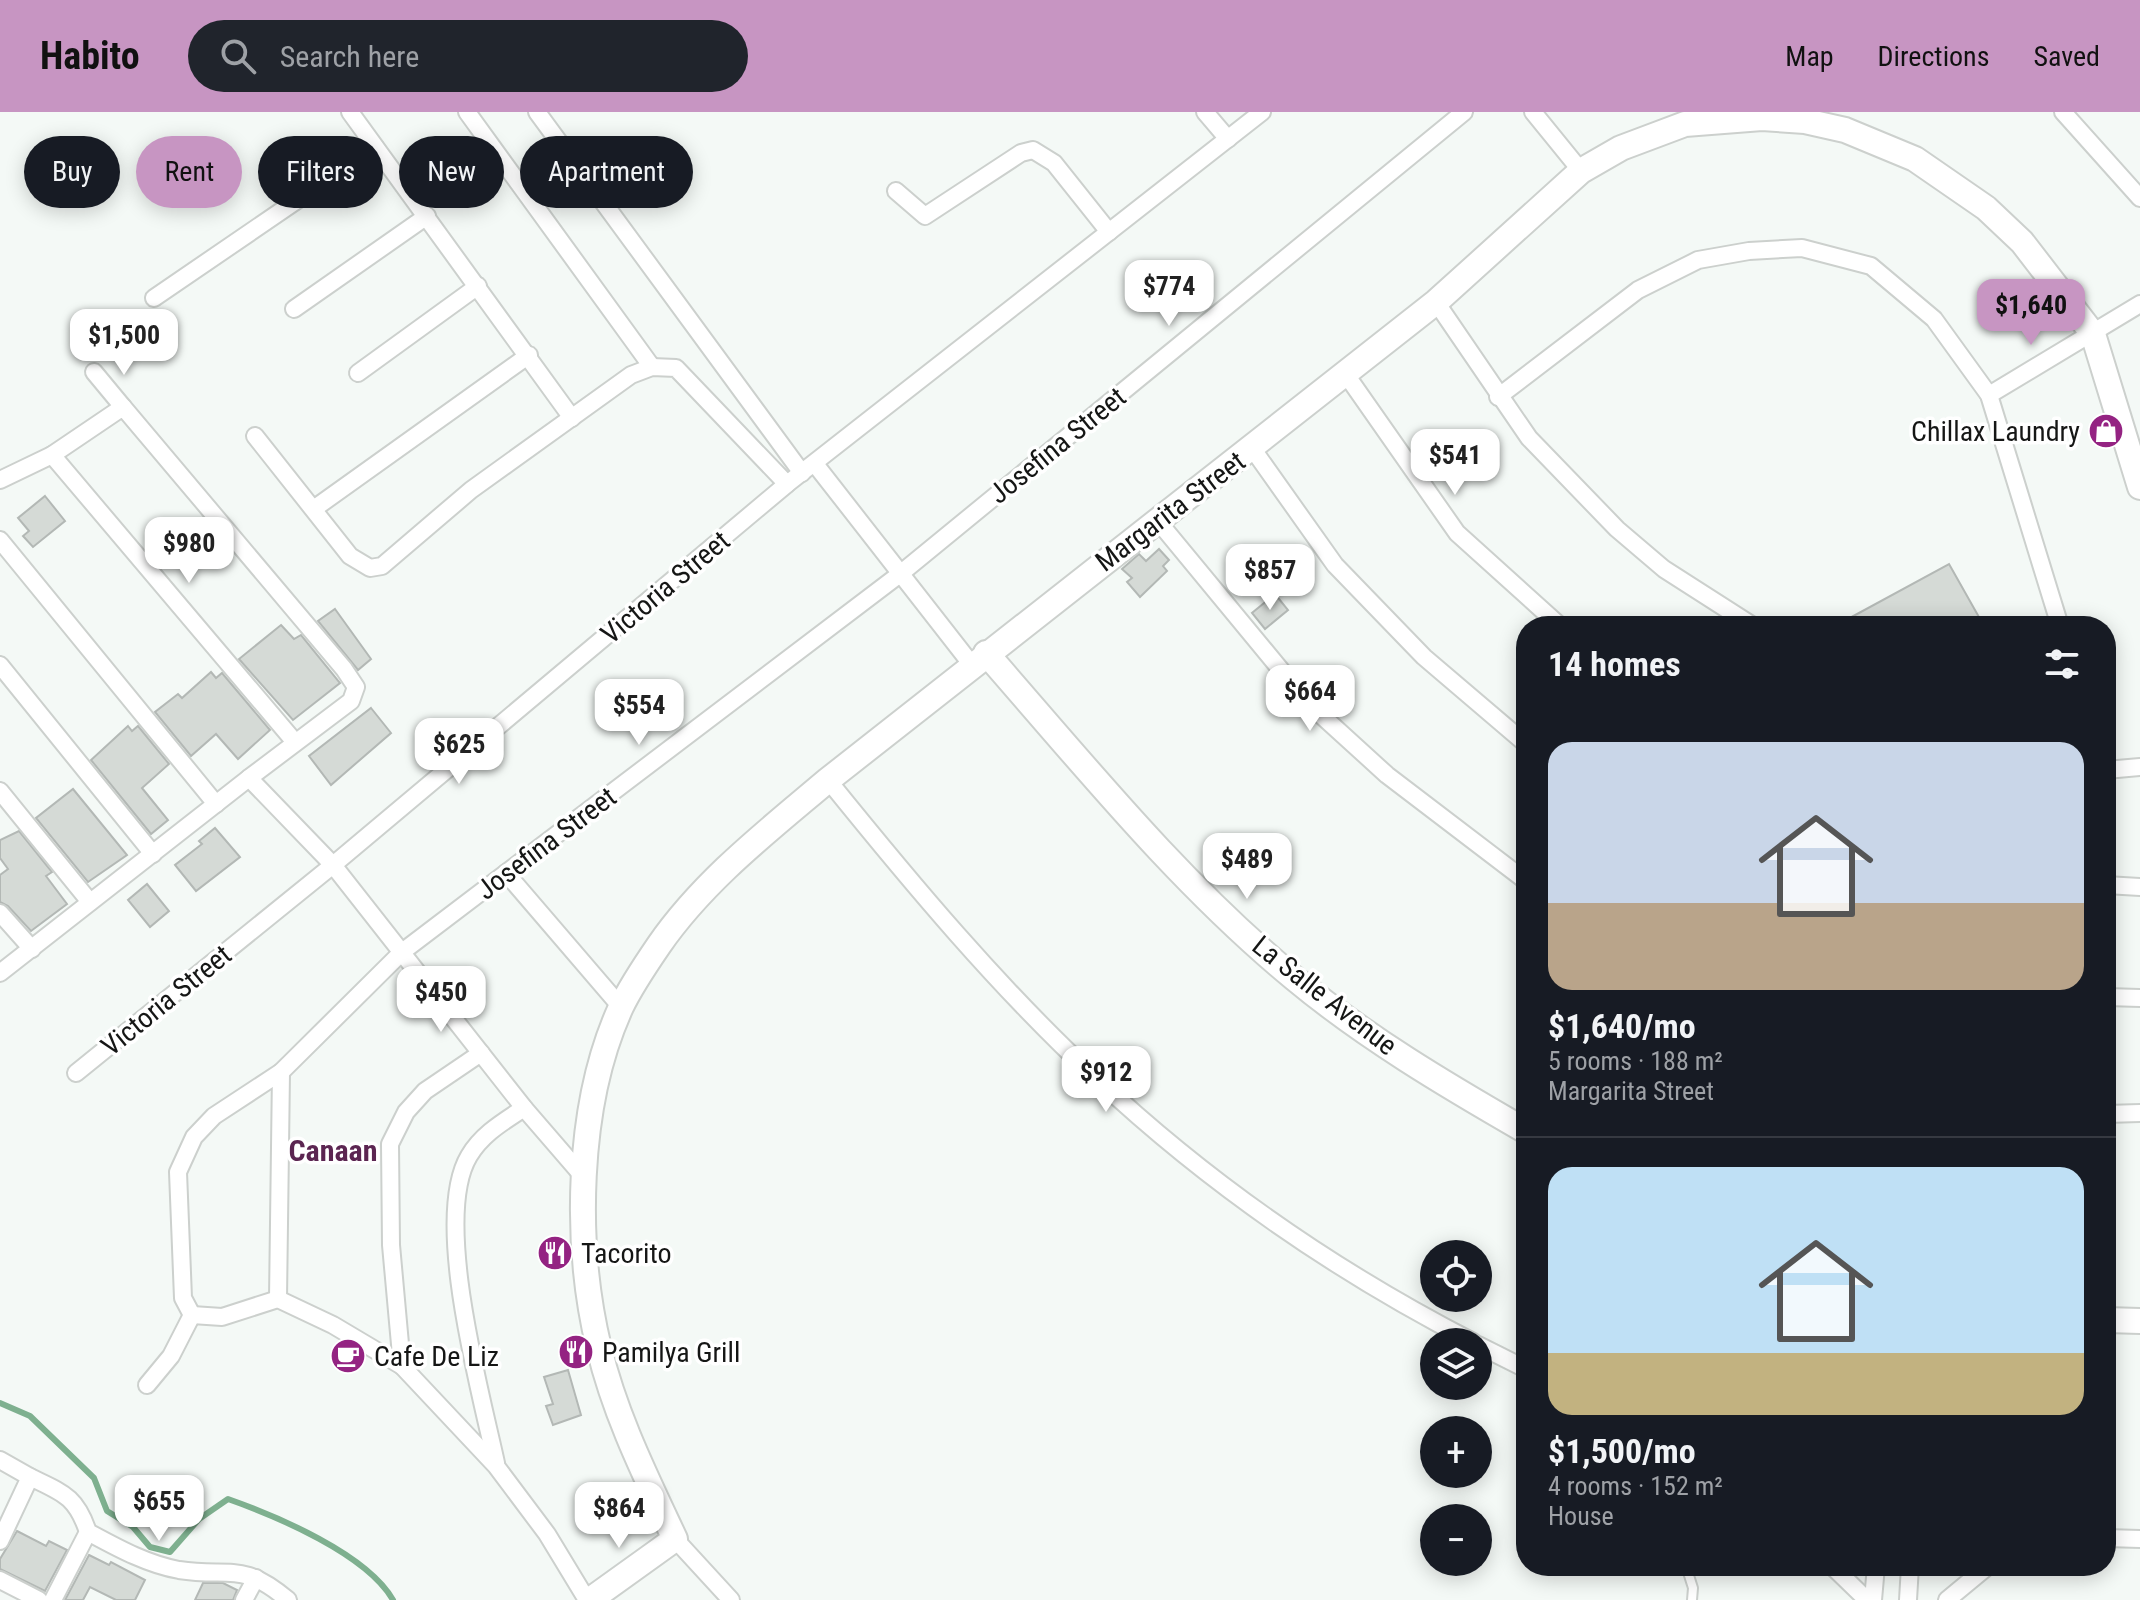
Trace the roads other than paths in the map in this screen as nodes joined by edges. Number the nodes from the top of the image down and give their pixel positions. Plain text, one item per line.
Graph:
1 (350, 112) edge
2 (467, 112) edge
3 (537, 112) edge
4 (1205, 112) edge
5 (1262, 112) edge
6 (1464, 112) edge
7 (1533, 112) edge
8 (2063, 112) edge
9 (367, 136) edge
10 (1228, 139) junction
11 (383, 158) edge
12 (1581, 171) junction
13 (896, 191) dead end
14 (2140, 198) edge
15 (286, 208) edge
16 (427, 216) junction
17 (1109, 232) junction
18 (478, 286) junction
19 (154, 298) dead end
20 (1436, 302) junction
21 (2140, 304) edge
22 (294, 309) dead end
23 (2093, 334) junction
24 (529, 355) junction
25 (652, 367) junction
26 (94, 372) dead end
27 (358, 373) dead end
28 (1345, 373) junction
29 (1989, 395) junction
30 (1498, 397) junction
31 (123, 407) junction
32 (572, 418) junction
33 (255, 436) dead end
34 (1252, 448) junction
35 (52, 455) junction
36 (808, 468) junction
37 (0, 480) edge
38 (787, 484) junction
39 (2140, 487) edge
40 (315, 508) junction
41 (1157, 520) junction
42 (0, 540) edge
43 (900, 574) junction
44 (1549, 616) edge
45 (1737, 616) edge
46 (2057, 616) edge
47 (979, 659) junction
48 (0, 665) edge
49 (1516, 735) edge
50 (294, 741) junction
51 (2140, 767) edge
52 (2116, 769) edge
53 (249, 778) junction
54 (828, 780) junction
55 (0, 791) edge
56 (216, 804) junction
57 (153, 854) junction
58 (333, 865) junction
59 (506, 873) junction
60 (1516, 873) edge
61 (2116, 886) edge
62 (2140, 887) edge
63 (90, 902) junction
64 (0, 913) edge
65 (32, 949) junction
66 (402, 952) junction
67 (0, 973) edge
68 (2116, 997) edge
69 (2140, 998) edge
70 (621, 1007) junction
71 (481, 1053) junction
72 (281, 1072) junction
73 (76, 1073) dead end
74 (524, 1108) junction
75 (2140, 1113) edge
76 (2116, 1114) edge
77 (1516, 1125) edge
78 (581, 1174) junction
79 (278, 1299) junction
80 (192, 1315) junction
81 (2116, 1320) edge
82 (2140, 1321) edge
83 (1446, 1328) edge
84 (1492, 1351) edge
85 (1516, 1364) edge
86 (402, 1366) junction
87 (147, 1385) dead end
88 (0, 1460) edge
89 (496, 1466) junction
90 (30, 1477) junction
91 (88, 1532) junction
92 (2116, 1538) edge
93 (675, 1539) junction
94 (2140, 1539) edge
95 (0, 1541) edge
96 (1689, 1576) edge
97 (1843, 1576) edge
98 (1874, 1576) edge
99 (1909, 1576) edge
100 (1976, 1576) edge
101 (256, 1578) junction
102 (0, 1580) edge
103 (39, 1600) edge
104 (53, 1600) edge
105 (244, 1600) edge
106 (288, 1600) edge
107 (589, 1600) edge
108 (731, 1600) edge
109 (1692, 1600) edge
110 (1870, 1600) edge
111 (1908, 1600) edge
112 (1947, 1600) edge

1 - 9 street
2 - 25 street
3 - 36 street
4 - 10 street
5 - 10 street, Victoria Street
6 - 43 street, Josefina Street
7 - 12 street
8 - 14 street
10 - 17 street, Victoria Street
11 - 16 street
12 - 20 street, Margarita Street
12 - 23 street, Margarita Street
13 - 17 street
15 - 19 street
16 - 18 street
16 - 22 street
17 - 36 street, Victoria Street
18 - 24 street
18 - 27 street
20 - 28 street, Margarita Street
20 - 30 street
21 - 23 street
23 - 29 street
23 - 39 street, Margarita Street
24 - 32 street
24 - 40 street
25 - 32 street
25 - 38 street
26 - 31 street
28 - 34 street, Margarita Street
28 - 44 street
29 - 30 street
29 - 46 street
30 - 45 street
31 - 35 street
31 - 50 street
32 - 40 street
33 - 40 street
34 - 41 street, Margarita Street
34 - 49 street
35 - 37 street
35 - 50 street
36 - 38 street, Victoria Street
36 - 43 street
38 - 58 street, Victoria Street
41 - 47 street, Margarita Street
41 - 60 street
42 - 56 street
43 - 47 street
43 - 59 street, Josefina Street
47 - 54 street, Margarita Street
47 - 77 street, La Salle Avenue
48 - 57 street
50 - 53 street
51 - 52 street
53 - 56 street
53 - 58 street
54 - 70 street, Margarita Street
54 - 83 street
55 - 63 street
56 - 57 street
57 - 63 street
58 - 66 street
58 - 73 street, Victoria Street
59 - 66 street, Josefina Street
59 - 70 street
61 - 62 street
63 - 65 street
64 - 65 street
65 - 67 street
66 - 71 street
66 - 72 street, Josefina Street
68 - 69 street
70 - 78 street, Margarita Street
71 - 74 street
71 - 86 street
72 - 79 street
72 - 80 street, Josefina Street
74 - 78 street
74 - 89 street
75 - 76 street
78 - 93 street, Margarita Street
79 - 80 street
79 - 86 street
80 - 87 street
81 - 82 street
84 - 85 street
86 - 89 street
88 - 90 street
89 - 107 street
90 - 91 street
90 - 95 street
91 - 101 street
91 - 104 street
92 - 94 street
93 - 107 street
93 - 108 street
96 - 109 lane
97 - 110 street
98 - 110 street
99 - 111 street
100 - 112 street
101 - 105 street
101 - 106 street
102 - 103 street

